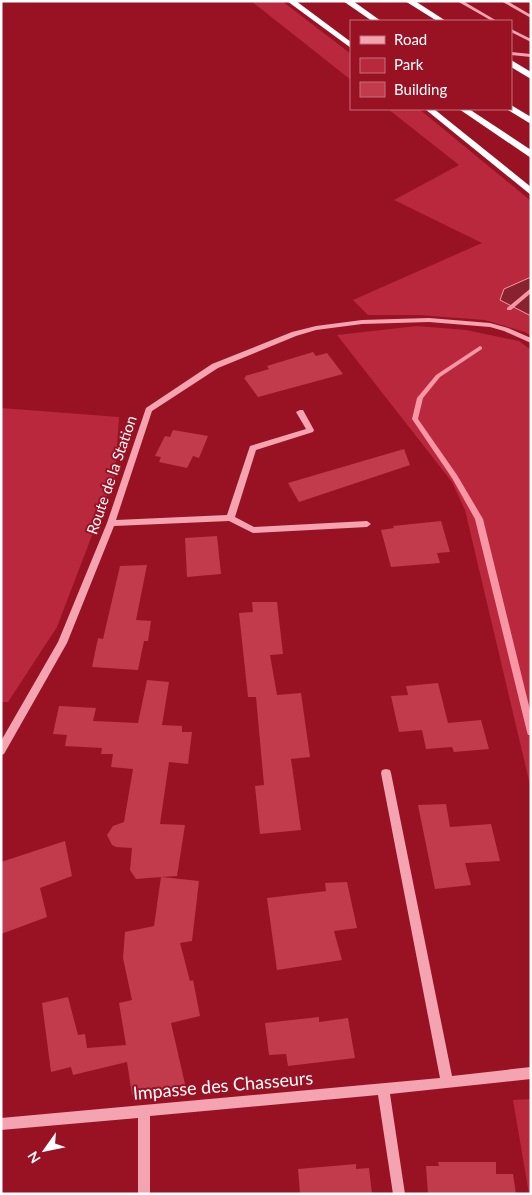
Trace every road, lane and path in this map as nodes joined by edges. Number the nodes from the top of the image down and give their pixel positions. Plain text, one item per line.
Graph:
1 (291, 1) edge
2 (304, 1) edge
3 (347, 1) edge
4 (409, 1) edge
5 (459, 1) edge
6 (503, 1) edge
7 (531, 17) edge
8 (376, 20) edge
9 (440, 20) edge
10 (493, 20) edge
11 (335, 22) dead end
12 (512, 31) edge
13 (531, 41) edge
14 (350, 45) edge
15 (512, 54) edge
16 (531, 56) edge
17 (512, 65) edge
18 (531, 76) edge
19 (512, 109) edge
20 (430, 110) edge
21 (464, 110) edge
22 (531, 121) edge
23 (531, 155) edge
24 (531, 192) edge
25 (531, 341) edge
26 (300, 412) dead end
27 (230, 518) junction
28 (111, 523) junction
29 (367, 524) dead end
30 (1, 751) edge
31 (386, 773) dead end
32 (531, 1073) edge
33 (448, 1082) junction
34 (383, 1089) junction
35 (144, 1111) junction
36 (1, 1124) edge
37 (144, 1194) edge
38 (399, 1194) edge

1 - 14 highway
2 - 11 highway
3 - 8 highway
4 - 9 highway
5 - 10 street
6 - 7 street
12 - 13 street
15 - 16 street
17 - 18 highway
19 - 22 highway
20 - 24 highway
21 - 23 highway
25 - 28 street, Route de la Station
26 - 27 street
27 - 28 street
27 - 29 street
28 - 30 street, Route de la Station
31 - 33 street
32 - 33 street, Impasse des Chasseurs
33 - 34 street, Impasse des Chasseurs
34 - 35 street, Impasse des Chasseurs
34 - 38 street
35 - 36 street, Impasse des Chasseurs
35 - 37 street

